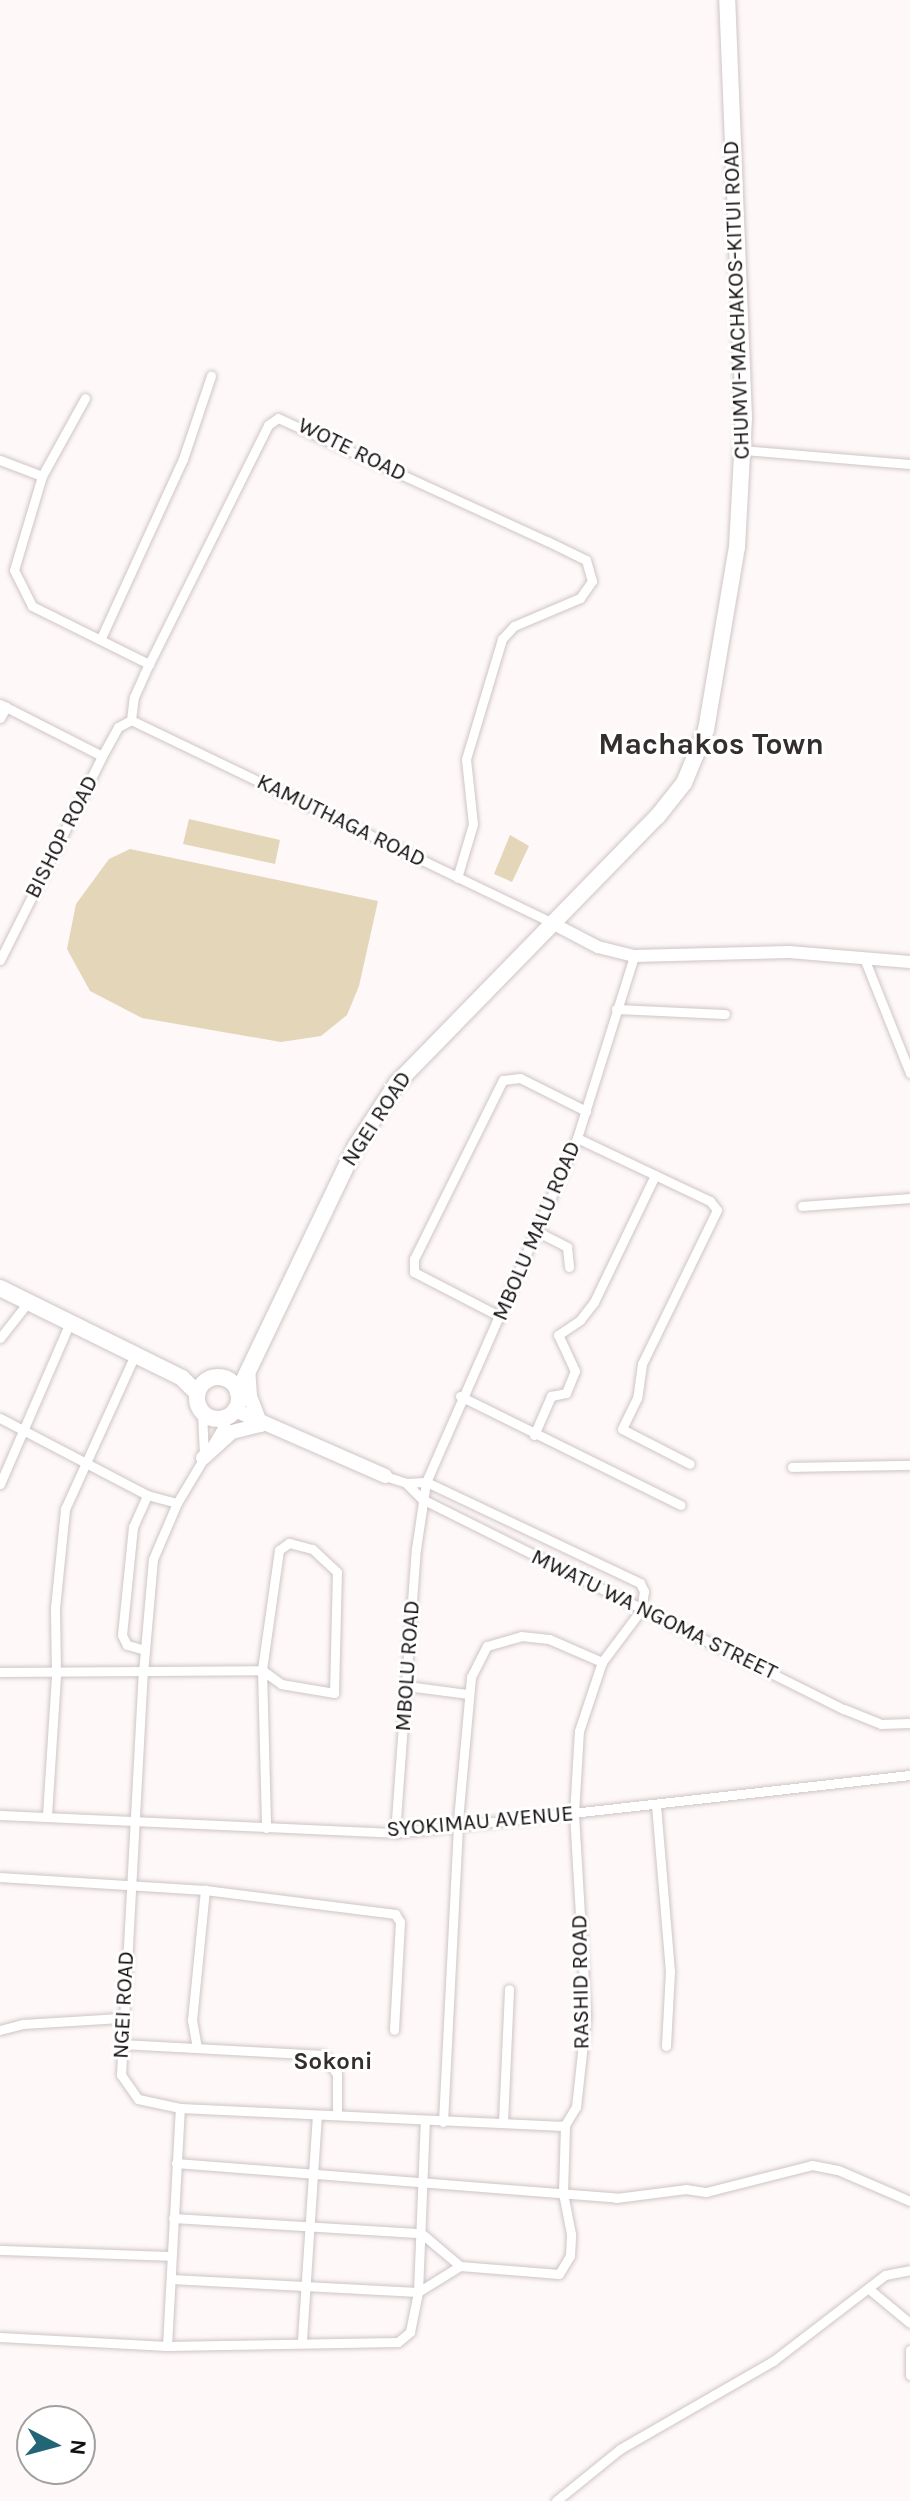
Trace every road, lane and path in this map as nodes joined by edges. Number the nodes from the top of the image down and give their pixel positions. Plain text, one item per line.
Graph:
1 (727, 0) edge
2 (211, 376) dead end
3 (85, 398) dead end
4 (743, 450) junction
5 (0, 460) edge
6 (910, 464) edge
7 (42, 476) junction
8 (101, 638) junction
9 (149, 664) junction
10 (3, 705) edge
11 (0, 718) edge
12 (131, 720) junction
13 (102, 756) junction
14 (457, 878) junction
15 (552, 923) junction
16 (634, 956) junction
17 (864, 958) junction
18 (0, 960) edge
19 (910, 962) edge
20 (616, 1009) junction
21 (725, 1014) dead end
22 (910, 1073) edge
23 (586, 1111) junction
24 (577, 1138) junction
25 (655, 1175) junction
26 (910, 1198) edge
27 (802, 1206) dead end
28 (538, 1232) junction
29 (569, 1267) dead end
30 (0, 1288) edge
31 (29, 1301) junction
32 (501, 1317) junction
33 (71, 1320) junction
34 (0, 1338) edge
35 (134, 1357) junction
36 (250, 1358) junction
37 (205, 1384) junction
38 (238, 1392) junction
39 (460, 1396) junction
40 (202, 1413) junction
41 (232, 1413) junction
42 (0, 1418) edge
43 (261, 1425) junction
44 (25, 1431) junction
45 (534, 1435) junction
46 (203, 1458) junction
47 (85, 1464) junction
48 (690, 1464) dead end
49 (910, 1465) edge
50 (792, 1467) dead end
51 (385, 1476) joint
52 (426, 1482) junction
53 (406, 1483) junction
54 (1, 1488) edge
55 (147, 1495) junction
56 (422, 1499) junction
57 (177, 1503) junction
58 (681, 1505) dead end
59 (641, 1610) junction
60 (145, 1650) junction
61 (602, 1662) junction
62 (262, 1670) junction
63 (0, 1672) edge
64 (143, 1673) junction
65 (56, 1675) junction
66 (407, 1686) junction
67 (468, 1694) junction
68 (910, 1723) edge
69 (910, 1775) edge
70 (656, 1805) junction
71 (574, 1814) junction
72 (0, 1815) edge
73 (47, 1815) junction
74 (135, 1819) junction
75 (266, 1828) junction
76 (460, 1828) junction
77 (395, 1833) junction
78 (0, 1877) edge
79 (132, 1882) junction
80 (205, 1890) junction
81 (509, 1989) dead end
82 (120, 2018) junction
83 (0, 2030) edge
84 (394, 2030) dead end
85 (121, 2044) junction
86 (666, 2046) dead end
87 (197, 2048) junction
88 (180, 2108) junction
89 (337, 2113) junction
90 (317, 2116) junction
91 (425, 2121) junction
92 (443, 2122) junction
93 (503, 2122) junction
94 (565, 2125) junction
95 (176, 2163) junction
96 (316, 2171) junction
97 (423, 2182) junction
98 (563, 2193) junction
99 (910, 2201) edge
100 (173, 2218) junction
101 (311, 2227) junction
102 (421, 2233) junction
103 (0, 2250) edge
104 (171, 2256) junction
105 (460, 2266) junction
106 (910, 2270) edge
107 (171, 2279) junction
108 (305, 2286) junction
109 (869, 2289) junction
110 (418, 2292) junction
111 (910, 2323) edge
112 (0, 2337) edge
113 (302, 2340) junction
114 (167, 2346) junction
115 (910, 2350) edge
116 (910, 2375) edge
117 (556, 2501) edge

1 - 4 highway, CHUMVI-MACHAKOS-KITUI ROAD
2 - 8 street
3 - 7 street
4 - 6 street
4 - 15 highway, CHUMVI-MACHAKOS-KITUI ROAD
5 - 7 street
7 - 8 street
8 - 9 street
9 - 12 street, WOTE ROAD
9 - 14 street, WOTE ROAD
10 - 11 street
10 - 13 street
12 - 13 street, BISHOP ROAD
12 - 14 street, KAMUTHAGA ROAD
13 - 18 street, BISHOP ROAD
14 - 15 street, KAMUTHAGA ROAD
15 - 16 main road
15 - 36 highway, NGEI ROAD
16 - 17 main road
16 - 20 street, MBOLU MALU ROAD
17 - 19 main road
17 - 22 street
20 - 21 street
20 - 23 street, MBOLU MALU ROAD
23 - 24 street, MBOLU MALU ROAD
23 - 32 street
24 - 25 street
24 - 28 street, MBOLU MALU ROAD
25 - 45 street
25 - 48 street
26 - 27 street
28 - 29 street
28 - 32 street, MBOLU MALU ROAD
30 - 31 highway
31 - 33 highway
31 - 34 street
32 - 39 street, MBOLU MALU ROAD
33 - 35 highway
33 - 44 street
35 - 37 highway
35 - 47 street
36 - 37 highway
36 - 38 highway
36 - 43 main road
37 - 38 highway
37 - 40 highway
38 - 41 highway
39 - 45 street
39 - 52 street, MBOLU MALU ROAD
40 - 41 highway
40 - 46 street
41 - 43 main road
41 - 46 street, NGEI ROAD
42 - 44 street
43 - 46 main road
43 - 51 main road
44 - 47 street
44 - 54 street
45 - 58 street
46 - 57 street, NGEI ROAD
47 - 55 street
47 - 65 street
49 - 50 street
51 - 53 street
52 - 53 street
52 - 56 street, MBOLU MALU ROAD
52 - 59 street, MWATU WA NGOMA STREET
53 - 56 street, MWATU WA NGOMA STREET
55 - 57 street
55 - 60 street
56 - 59 street, MWATU WA NGOMA STREET
56 - 66 street, MBOLU ROAD
57 - 60 street, NGEI ROAD
59 - 61 street, RASHID ROAD
59 - 68 street, MWATU WA NGOMA STREET
60 - 64 street, NGEI ROAD
61 - 67 street
61 - 71 street, RASHID ROAD
62 - 62 street
62 - 64 street
62 - 75 street
63 - 65 street
64 - 65 street
64 - 74 street, NGEI ROAD
65 - 73 street
66 - 67 street
66 - 77 street, MBOLU ROAD
67 - 76 street
69 - 70 street, SYOKIMAU AVENUE
70 - 71 street, SYOKIMAU AVENUE
70 - 86 street
71 - 76 street, SYOKIMAU AVENUE
71 - 94 street, RASHID ROAD
72 - 73 street, SYOKIMAU AVENUE
73 - 74 street, SYOKIMAU AVENUE
74 - 75 street, SYOKIMAU AVENUE
74 - 79 street, NGEI ROAD
75 - 77 street, SYOKIMAU AVENUE
76 - 77 street, SYOKIMAU AVENUE
76 - 92 street
78 - 79 street
79 - 80 street
79 - 82 street, NGEI ROAD
80 - 84 street
80 - 87 street
81 - 93 street
82 - 83 street
82 - 85 street, NGEI ROAD
85 - 87 street
85 - 88 street, NGEI ROAD
87 - 89 street
88 - 90 street
88 - 95 street
89 - 90 street
89 - 91 street
90 - 96 street
91 - 92 street
91 - 97 street
92 - 93 street
93 - 94 street
94 - 98 street
95 - 96 street
95 - 100 street
96 - 97 street
96 - 101 street
97 - 98 street
97 - 102 street
98 - 99 street
98 - 105 street
100 - 101 street
100 - 104 street
101 - 102 street
101 - 108 street
102 - 105 street
102 - 110 street
103 - 104 street
104 - 107 street
105 - 110 street
106 - 109 street
107 - 108 street
107 - 114 street
108 - 110 street
108 - 113 street
109 - 111 street
109 - 117 street
110 - 113 street
112 - 114 street
113 - 114 street
115 - 116 street

